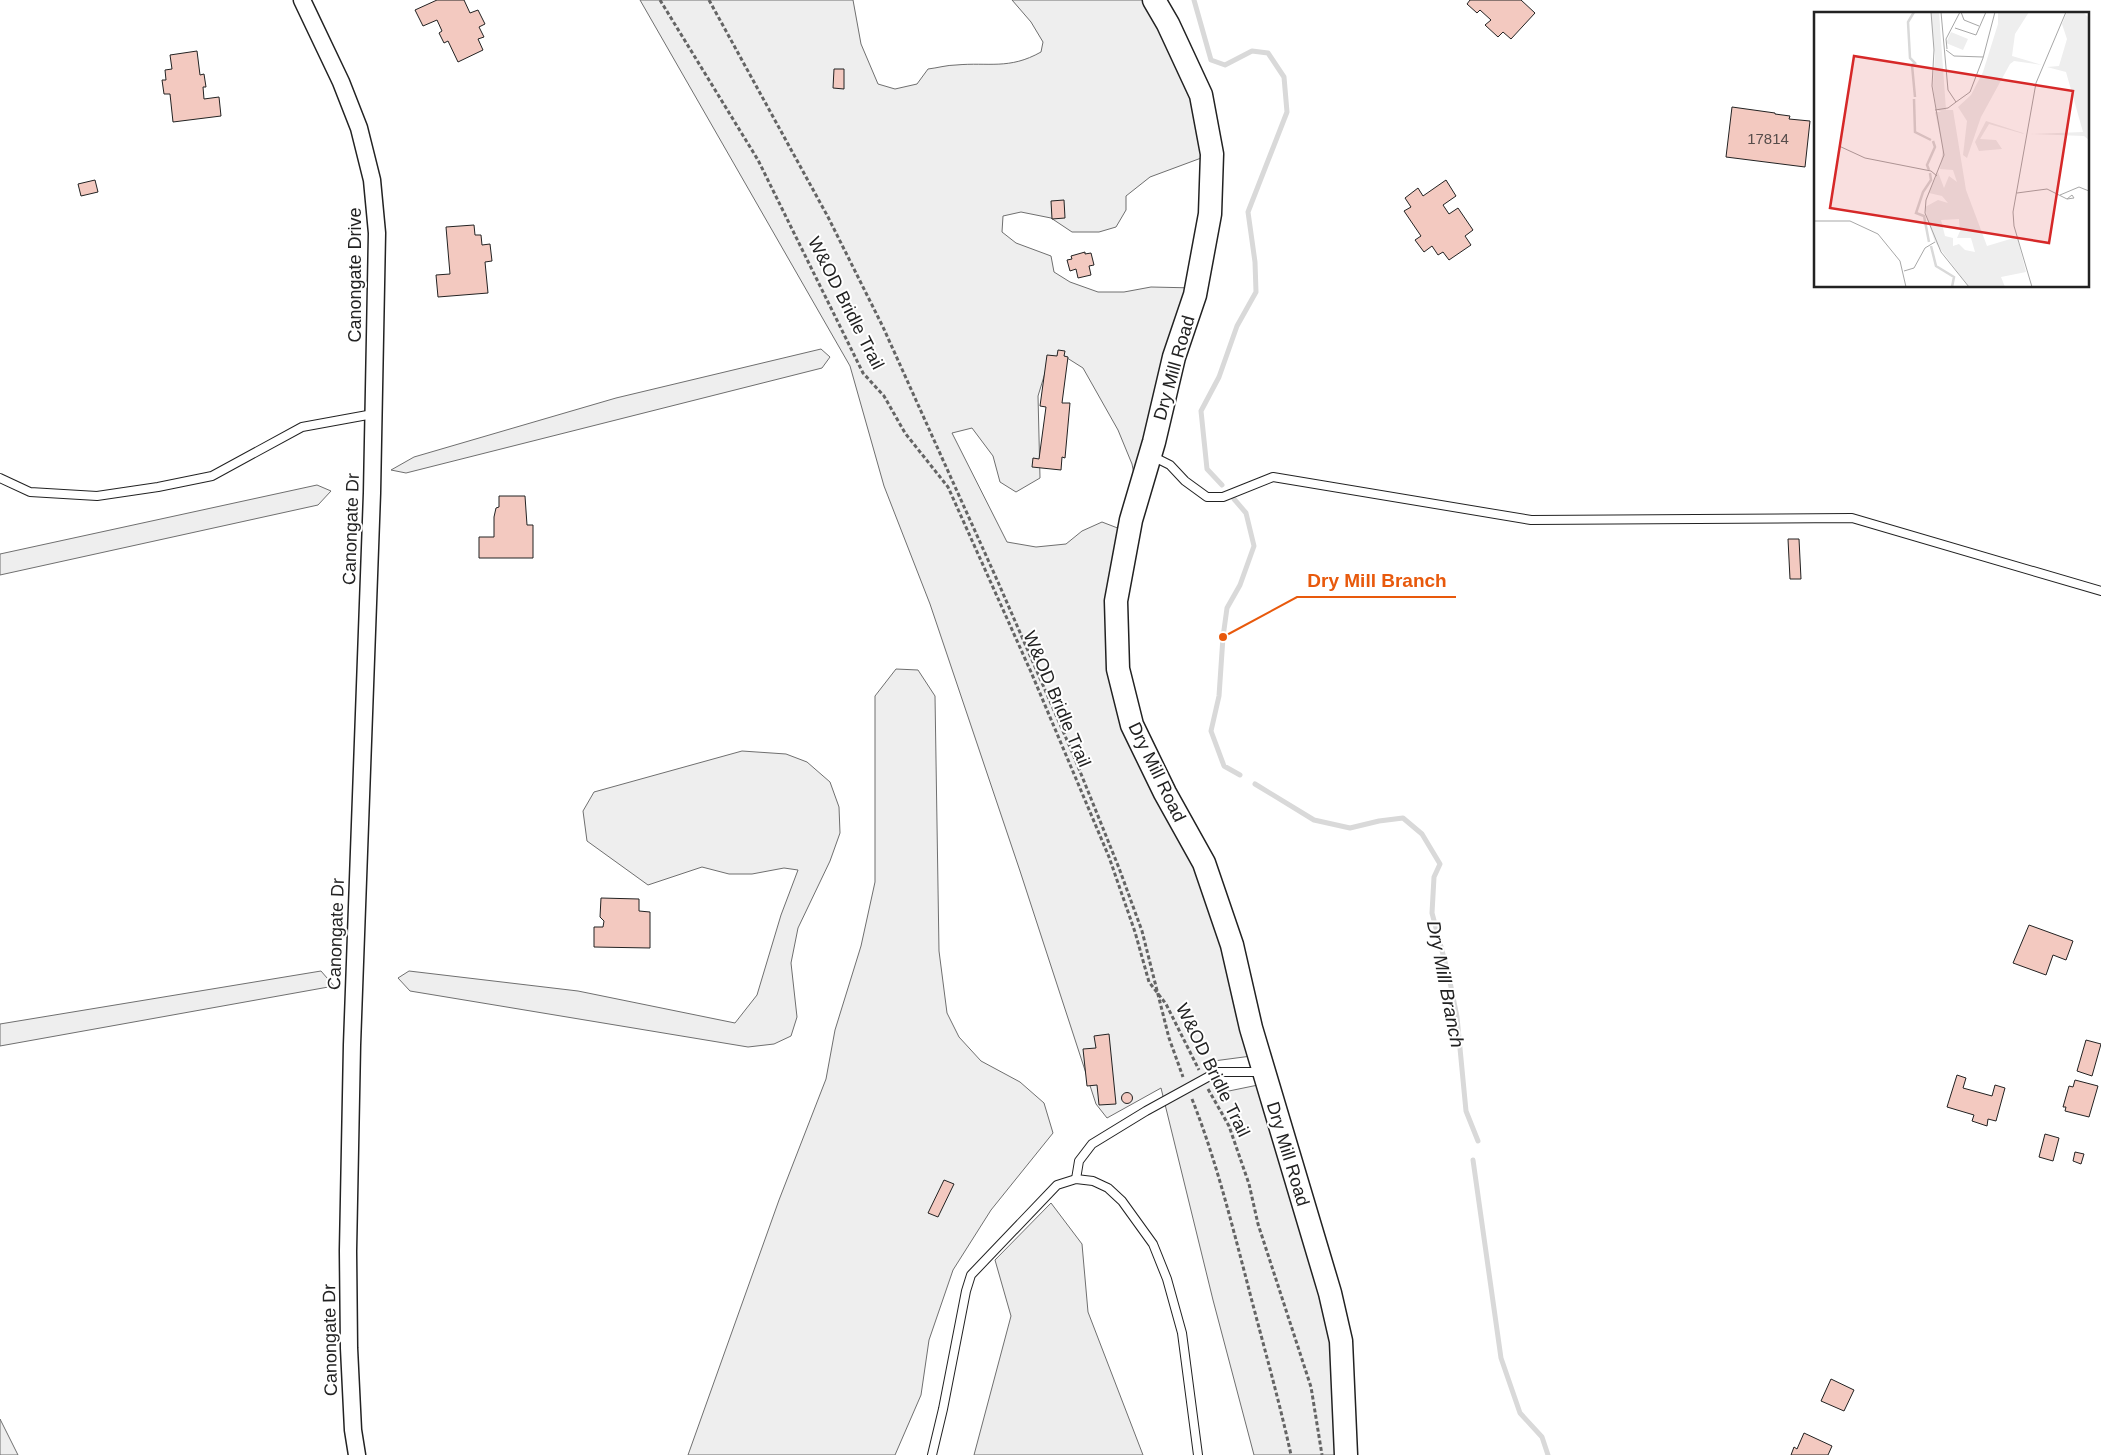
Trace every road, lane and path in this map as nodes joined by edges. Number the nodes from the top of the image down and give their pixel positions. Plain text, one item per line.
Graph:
1 (302, 0) edge
2 (660, 0) edge
3 (709, 0) edge
4 (1154, 0) edge
5 (373, 414) junction
6 (1150, 455) junction
7 (0, 478) edge
8 (2101, 591) edge
9 (1159, 995) junction
10 (1263, 1072) junction
11 (1203, 1079) junction
12 (1188, 1088) junction
13 (1076, 1179) junction
14 (357, 1455) edge
15 (932, 1455) edge
16 (1198, 1455) edge
17 (1291, 1455) edge
18 (1322, 1455) edge
19 (1346, 1455) edge

1 - 5 street, Canongate Drive
2 - 9 path, W&OD Bridle Trail
3 - 9 path
4 - 6 street, Dry Mill Road
5 - 7 lane
5 - 14 street, Canongate Dr
6 - 8 lane
6 - 10 street, Dry Mill Road
9 - 11 path, W&OD Bridle Trail
9 - 12 path
10 - 11 lane
10 - 19 street, Dry Mill Road
11 - 12 lane
11 - 18 path, W&OD Bridle Trail
12 - 13 lane
12 - 17 path
13 - 15 lane
13 - 16 lane

